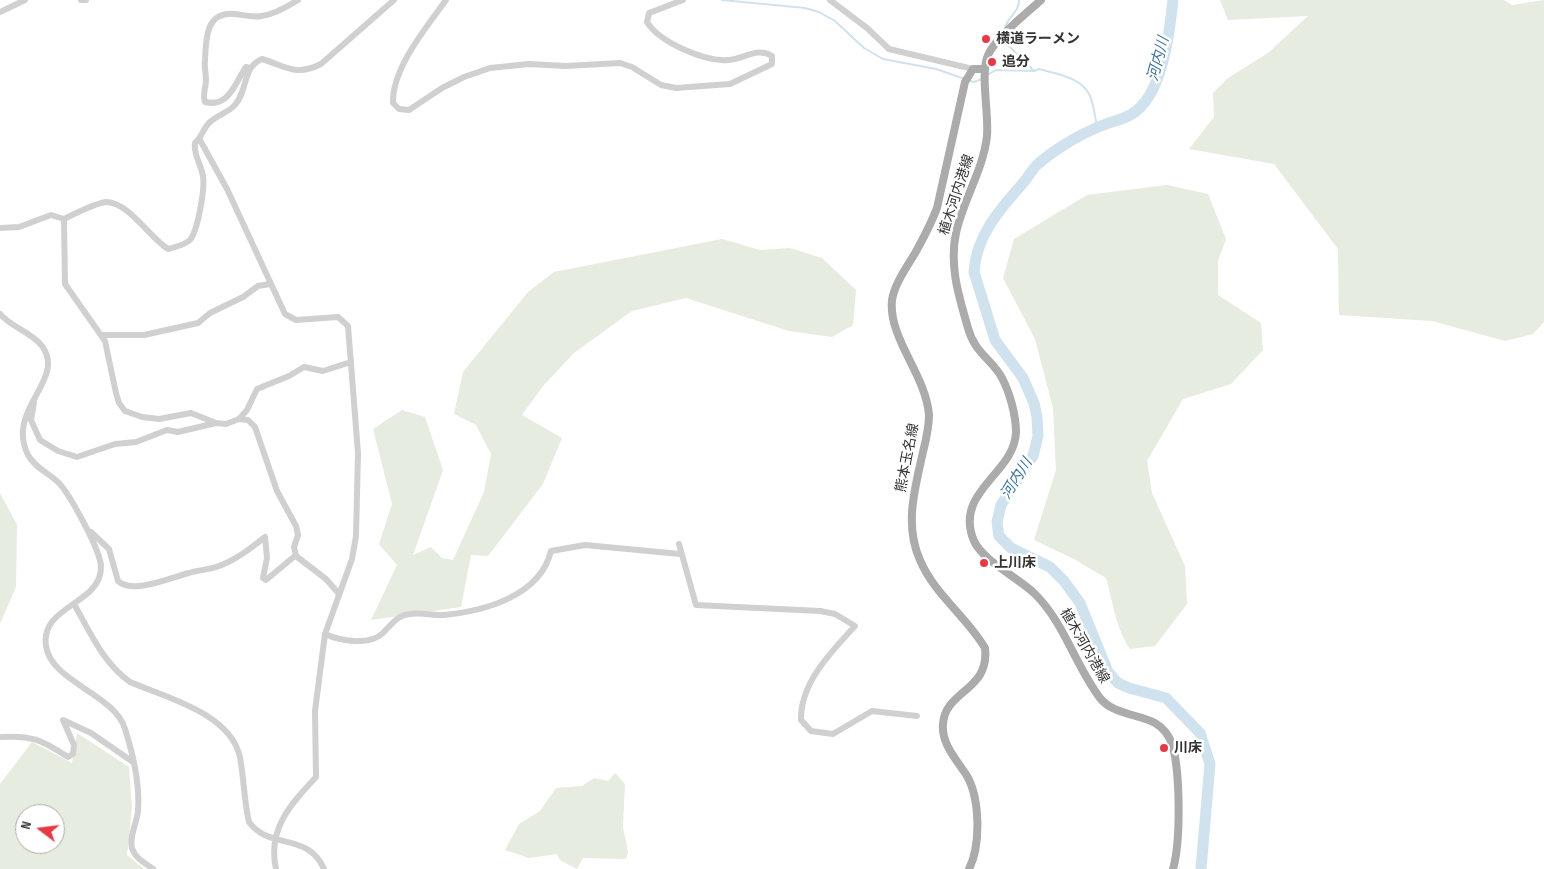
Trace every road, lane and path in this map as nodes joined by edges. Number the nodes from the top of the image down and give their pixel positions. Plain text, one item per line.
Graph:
1 (25, 0) edge
2 (81, 0) edge
3 (86, 0) edge
4 (298, 0) edge
5 (394, 0) edge
6 (446, 0) edge
7 (682, 0) edge
8 (830, 0) edge
9 (1041, 0) edge
10 (0, 12) edge
11 (250, 68) junction
12 (973, 69) junction
13 (985, 69) junction
14 (200, 140) junction
15 (64, 219) junction
16 (0, 228) edge
17 (270, 284) junction
18 (0, 314) edge
19 (102, 335) junction
20 (351, 362) junction
21 (33, 397) junction
22 (238, 419) junction
23 (216, 423) junction
24 (88, 532) junction
25 (679, 544) dead end
26 (680, 554) junction
27 (296, 555) junction
28 (339, 594) junction
29 (74, 604) junction
30 (325, 634) junction
31 (917, 716) dead end
32 (0, 737) edge
33 (133, 762) junction
34 (276, 839) junction
35 (153, 869) edge
36 (276, 869) edge
37 (324, 869) edge
38 (969, 869) edge
39 (1173, 869) edge

1 - 10 street
2 - 3 street
4 - 11 street
5 - 11 street
6 - 7 street
8 - 12 street
9 - 13 main road
11 - 14 street
12 - 13 main road
12 - 38 main road, 熊本玉名線
13 - 39 main road, 植木河内港線
14 - 15 street
14 - 17 street
15 - 16 street
15 - 19 street
17 - 19 street
17 - 20 street
18 - 21 street
19 - 23 street
20 - 22 street
20 - 28 street
21 - 23 street
21 - 24 street
22 - 23 street
22 - 27 street
24 - 27 street
24 - 29 street
25 - 26 street
26 - 30 street
26 - 31 street
27 - 28 street
28 - 30 street
29 - 33 street
29 - 34 street
30 - 34 street
32 - 33 street
33 - 35 street
34 - 36 street
34 - 37 street

